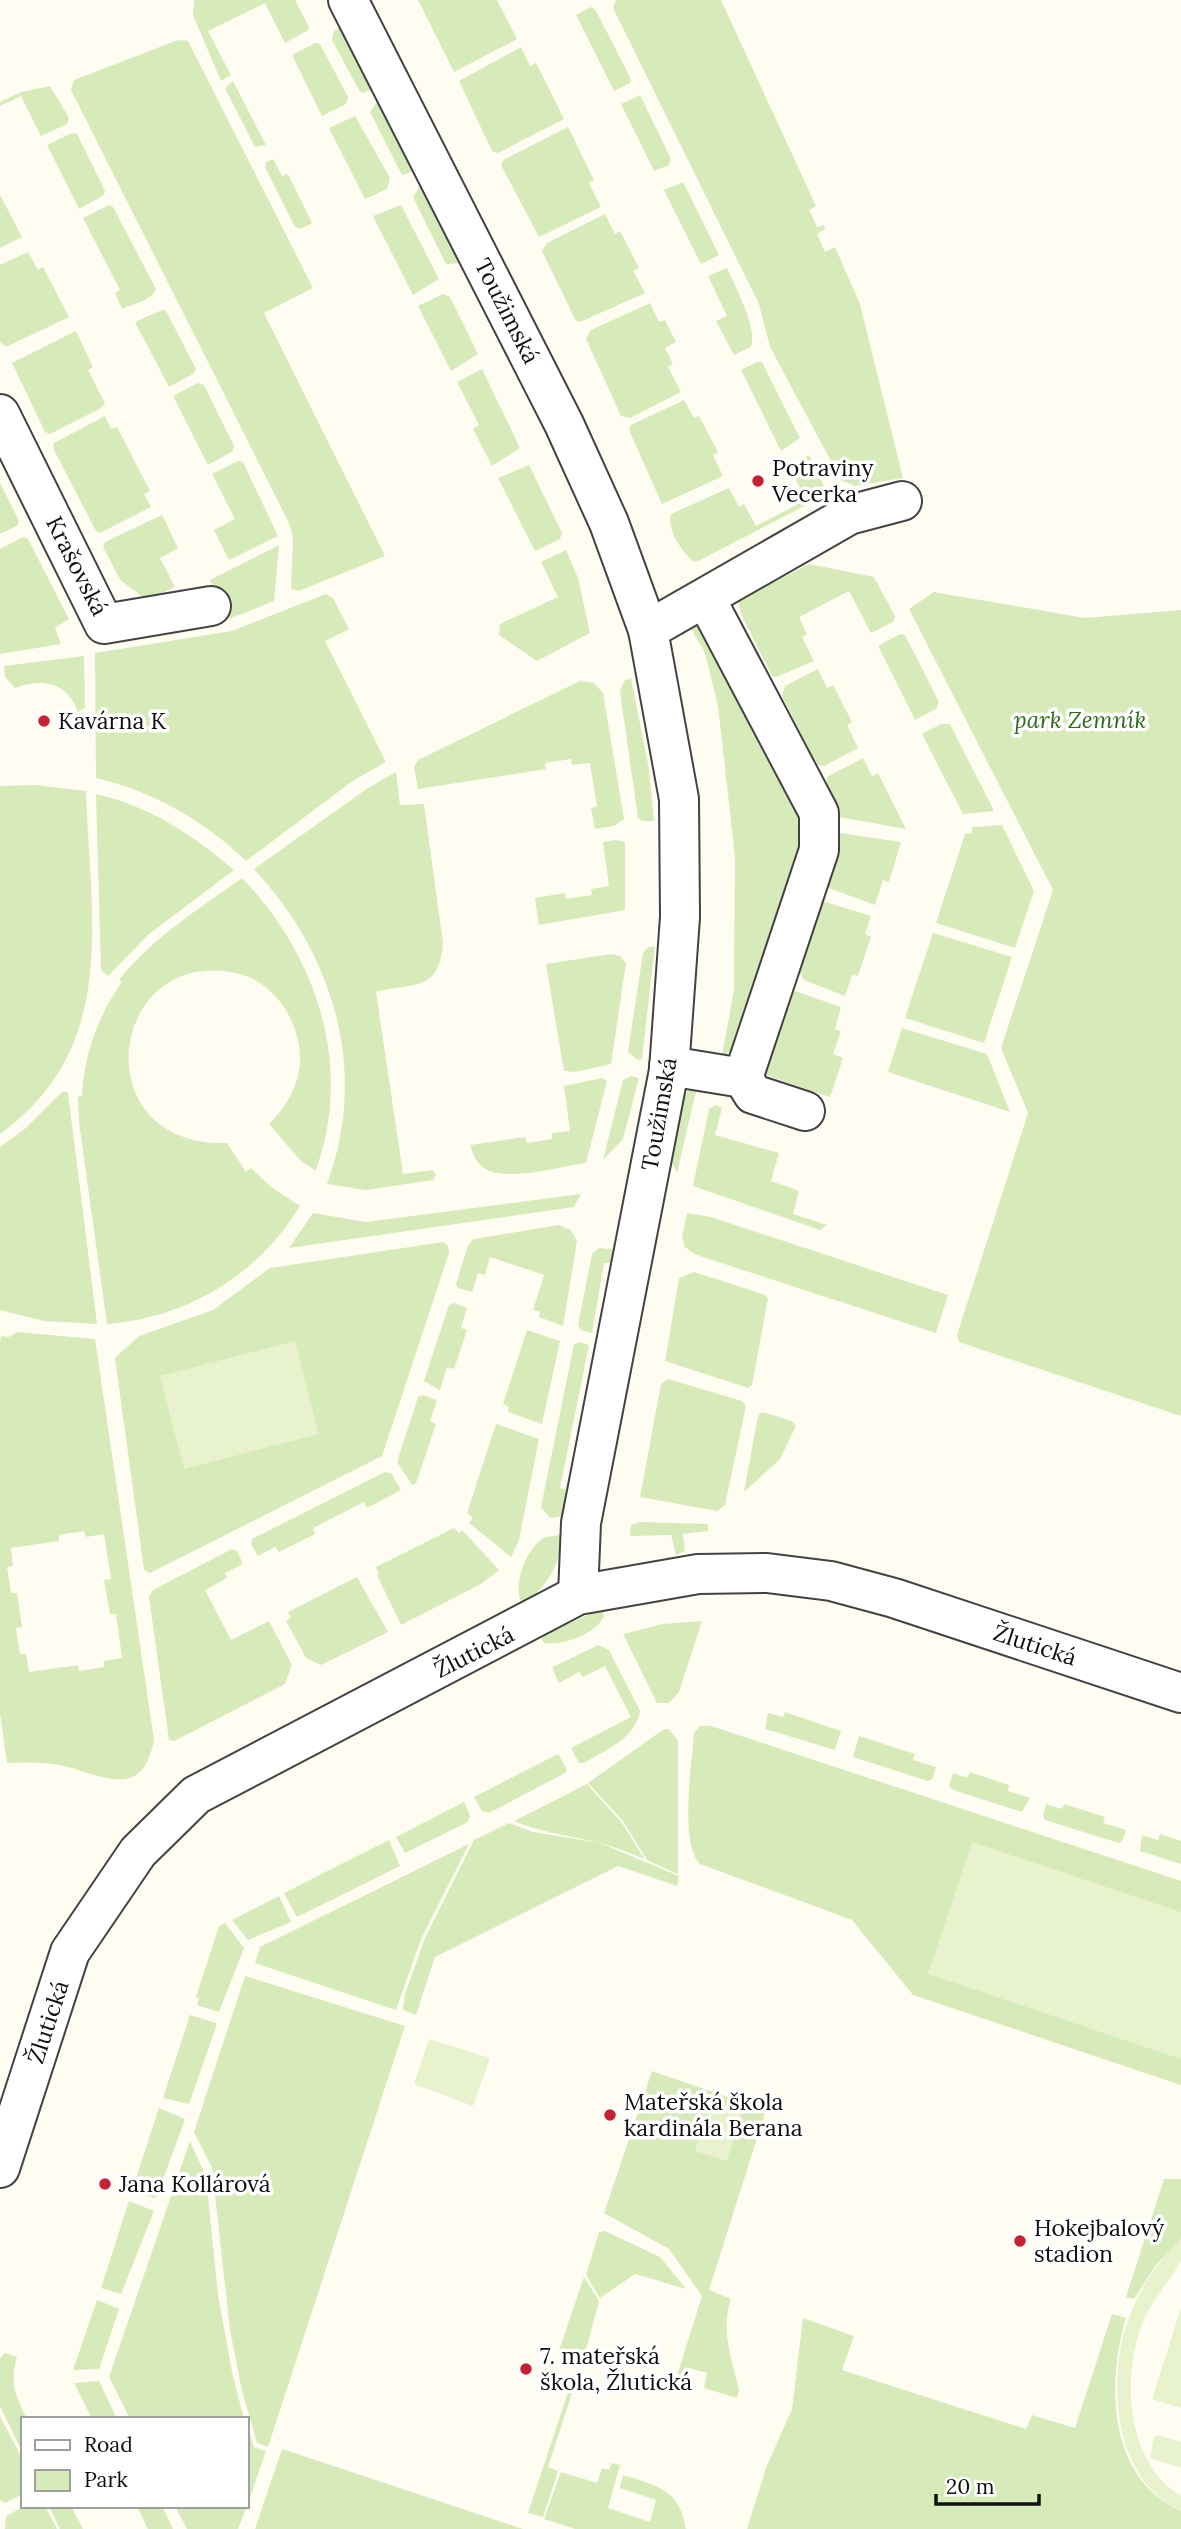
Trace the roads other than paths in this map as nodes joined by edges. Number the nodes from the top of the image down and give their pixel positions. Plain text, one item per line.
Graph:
1 (348, 0) edge
2 (0, 414) edge
3 (902, 501) dead end
4 (706, 599) junction
5 (211, 606) dead end
6 (648, 630) junction
7 (669, 1066) junction
8 (743, 1078) junction
9 (805, 1111) dead end
10 (578, 1595) junction
11 (1181, 1693) edge
12 (0, 2168) edge

1 - 6 street, Toužimská
2 - 5 street, Krašovská
3 - 4 street
4 - 6 street
4 - 8 street
6 - 7 street, Toužimská
7 - 8 street
7 - 10 street, Toužimská
8 - 9 street
10 - 11 street, Žlutická
10 - 12 street, Žlutická

